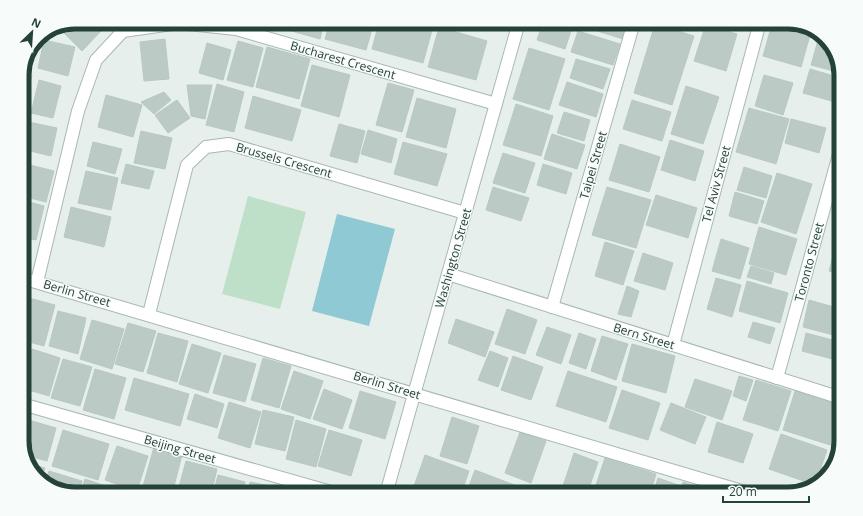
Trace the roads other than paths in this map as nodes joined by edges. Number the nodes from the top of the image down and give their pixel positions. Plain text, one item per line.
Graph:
1 (137, 29) edge
2 (236, 29) edge
3 (517, 29) edge
4 (632, 29) edge
5 (758, 29) edge
6 (496, 104) junction
7 (834, 172) edge
8 (465, 213) junction
9 (448, 274) junction
10 (29, 280) edge
11 (37, 282) junction
12 (552, 307) junction
13 (149, 314) junction
14 (672, 345) junction
15 (777, 378) junction
16 (415, 394) junction
17 (834, 396) edge
18 (29, 406) edge
19 (313, 487) edge
20 (388, 487) edge
21 (728, 487) edge

1 - 11 street, Bucharest Crescent
2 - 6 street, Bucharest Crescent
3 - 6 street, Washington Street
4 - 12 street, Taipei Street
5 - 14 street, Tel Aviv Street
6 - 8 street, Washington Street
7 - 15 street, Toronto Street
8 - 9 street, Washington Street
8 - 13 street, Brussels Crescent
9 - 12 street, Bern Street
9 - 16 street, Washington Street
10 - 11 street, Berlin Street
11 - 13 street, Berlin Street
12 - 14 street, Bern Street
13 - 16 street, Berlin Street
14 - 15 street, Bern Street
15 - 17 street, Bern Street
16 - 20 street, Washington Street
16 - 21 street, Berlin Street
18 - 19 street, Beijing Street

